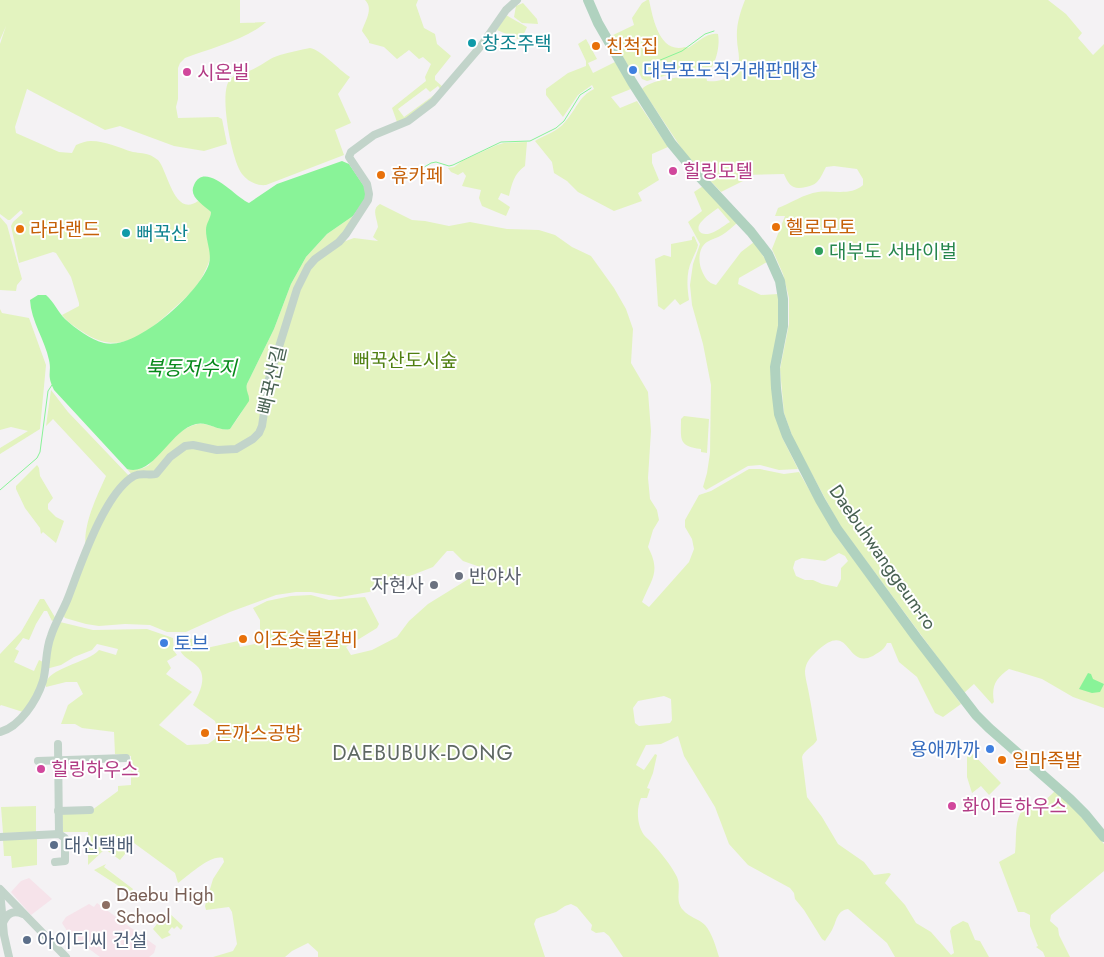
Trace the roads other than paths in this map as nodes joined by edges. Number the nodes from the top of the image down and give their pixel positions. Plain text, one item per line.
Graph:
1 (517, 0) edge
2 (582, 0) edge
3 (588, 0) edge
4 (598, 23) junction
5 (0, 732) edge
6 (58, 744) dead end
7 (126, 758) dead end
8 (58, 760) junction
9 (38, 761) dead end
10 (90, 810) dead end
11 (58, 811) junction
12 (59, 834) junction
13 (0, 837) edge
14 (1104, 837) edge
15 (55, 862) dead end
16 (0, 889) edge
17 (23, 914) junction
18 (2, 924) junction
19 (9, 957) edge
20 (66, 957) edge

1 - 5 street, 뻐꾹산길
2 - 4 main road, Daebuhwanggeum-ro
3 - 4 main road, Daebuhwanggeum-ro
4 - 14 main road, Daebuhwanggeum-ro
6 - 8 street
7 - 8 street
8 - 9 street
8 - 11 street
10 - 11 street
11 - 12 street
12 - 13 street
12 - 15 street
16 - 17 street
16 - 18 street
17 - 18 street
17 - 20 street
18 - 19 street

